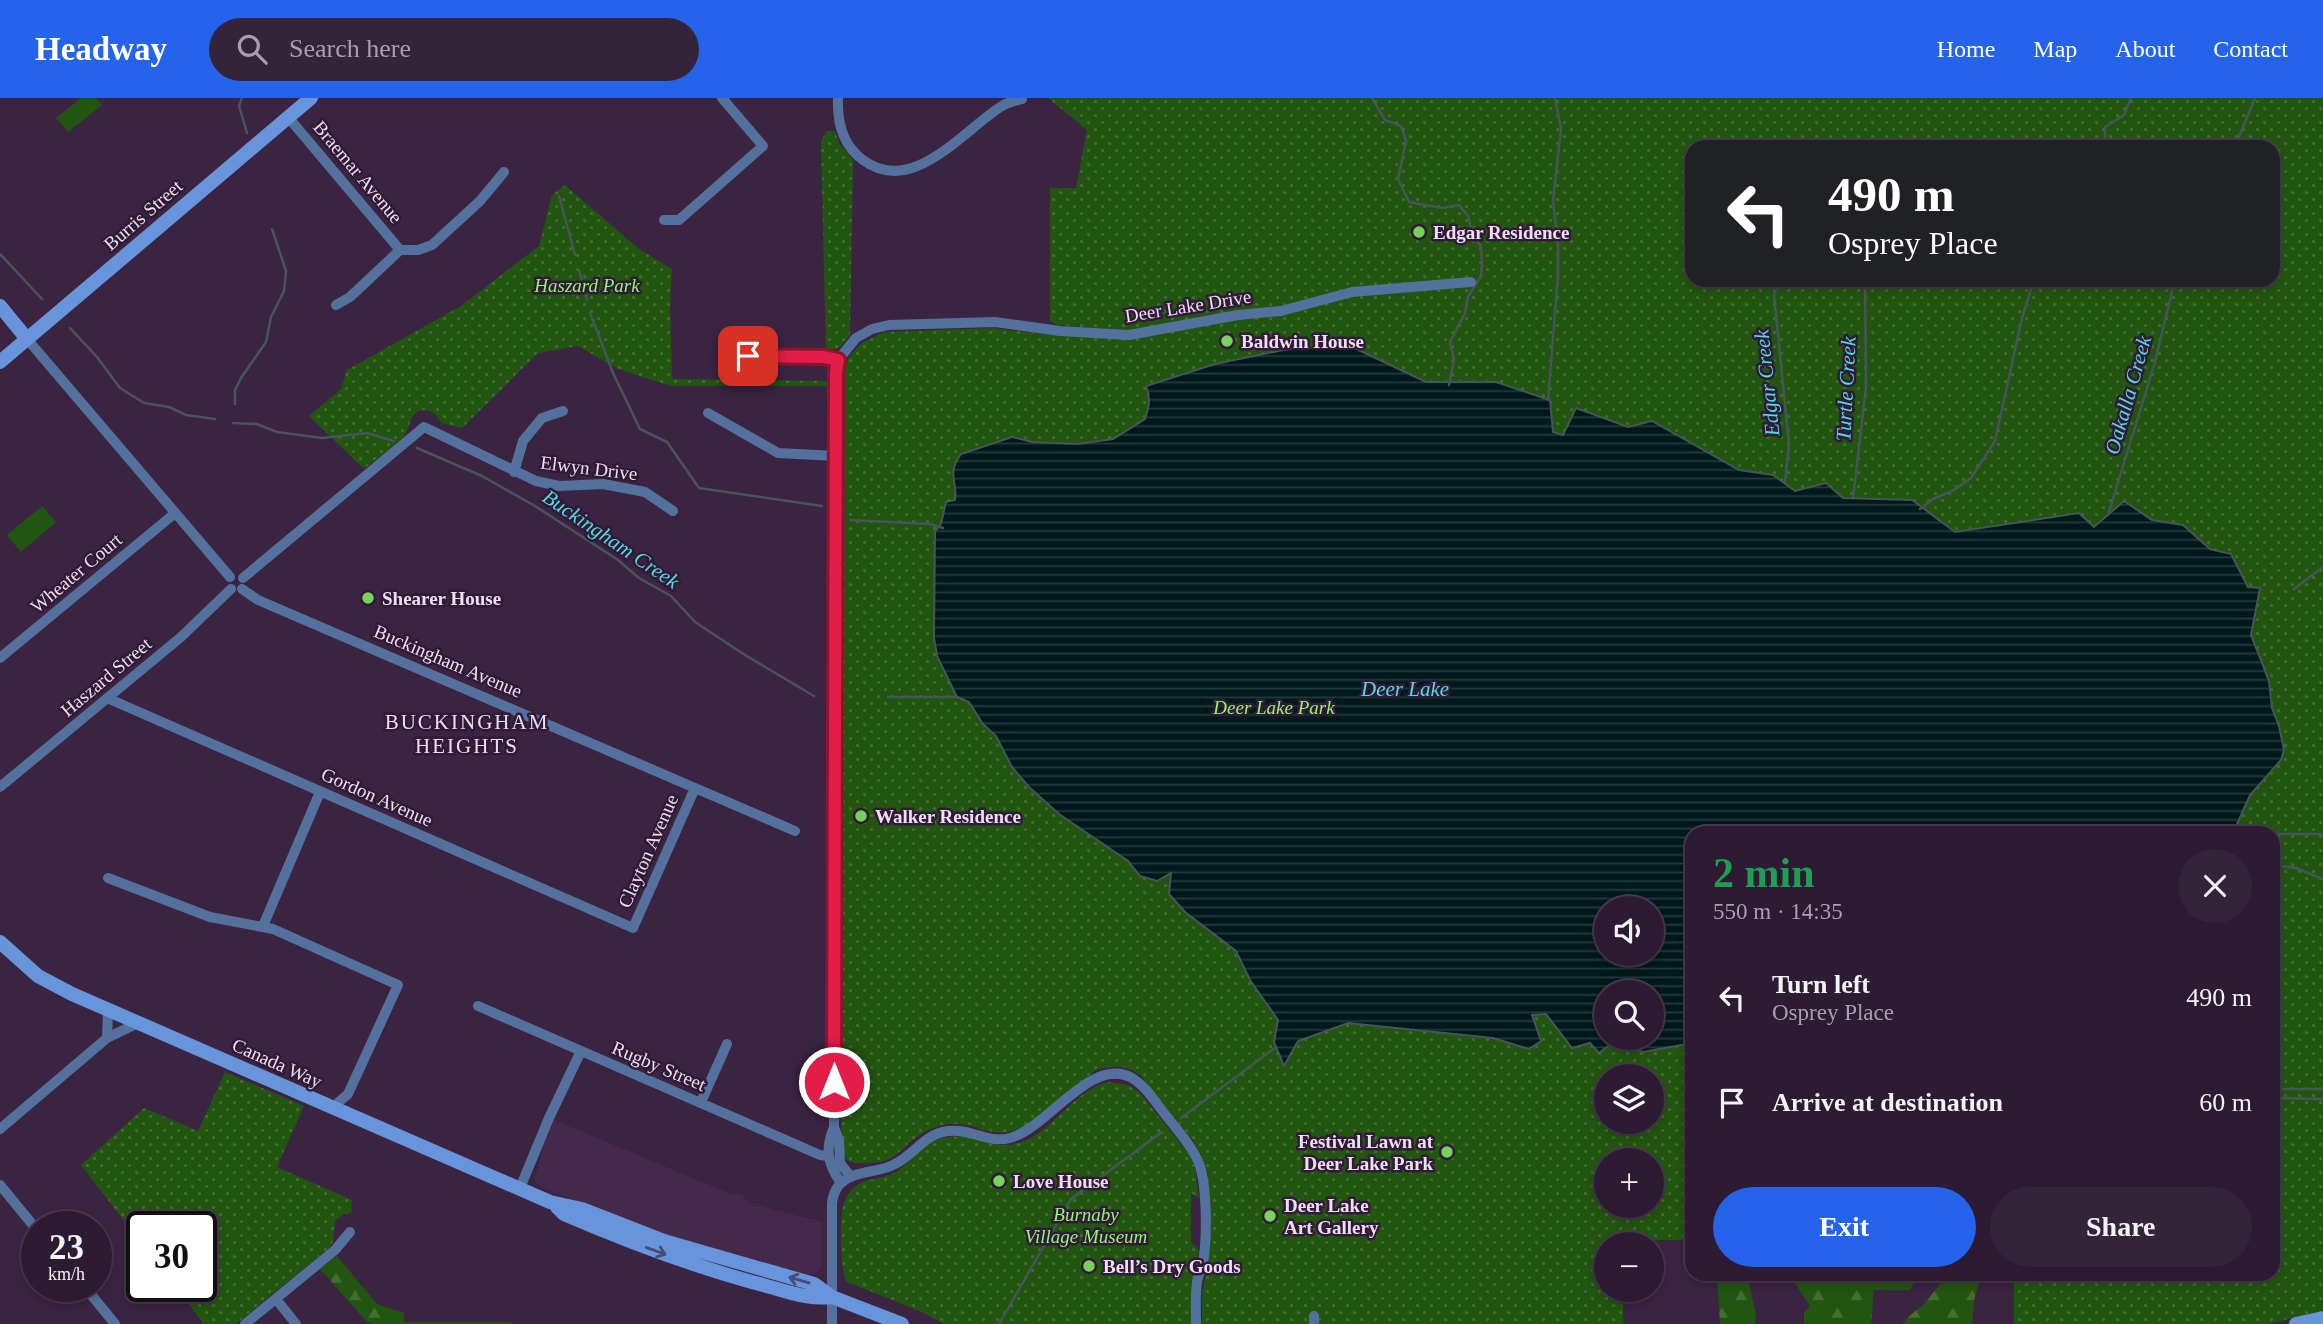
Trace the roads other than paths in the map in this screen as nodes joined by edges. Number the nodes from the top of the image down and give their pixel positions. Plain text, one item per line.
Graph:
1 (311, 98) edge
2 (722, 98) edge
3 (838, 98) edge
4 (1022, 99) edge
5 (288, 117) junction
6 (504, 172) dead end
7 (664, 220) dead end
8 (400, 250) junction
9 (1471, 282) dead end
10 (336, 305) dead end
11 (0, 306) edge
12 (27, 339) junction
13 (748, 356) dead end
14 (838, 360) junction
15 (0, 362) edge
16 (563, 411) dead end
17 (709, 412) dead end
18 (836, 456) junction
19 (514, 472) junction
20 (673, 511) dead end
21 (174, 514) junction
22 (230, 577) junction
23 (243, 583) junction
24 (231, 589) junction
25 (0, 658) edge
26 (107, 698) junction
27 (0, 787) edge
28 (695, 788) junction
29 (320, 792) junction
30 (795, 831) dead end
31 (108, 878) dead end
32 (263, 926) junction
33 (633, 928) joint
34 (0, 942) edge
35 (478, 1006) dead end
36 (108, 1010) junction
37 (138, 1023) junction
38 (107, 1038) junction
39 (726, 1044) dead end
40 (580, 1051) junction
41 (701, 1102) junction
42 (332, 1108) junction
43 (834, 1127) junction
44 (0, 1129) edge
45 (828, 1156) junction
46 (851, 1177) junction
47 (841, 1183) junction
48 (0, 1185) edge
49 (520, 1188) junction
50 (21, 1211) edge
51 (350, 1232) dead end
52 (832, 1297) junction
53 (276, 1299) junction
54 (96, 1302) edge
55 (2323, 1318) edge
56 (115, 1324) edge
57 (245, 1324) edge
58 (296, 1324) edge
59 (832, 1324) edge
60 (898, 1324) edge
61 (1196, 1324) edge
62 (2296, 1324) edge

1 - 5 main road, Burris Street
2 - 7 street
3 - 4 street
5 - 8 street, Braemar Avenue
5 - 12 main road, Burris Street
6 - 8 street
8 - 10 street
9 - 14 street, Deer Lake Drive
11 - 12 main road
12 - 15 main road, Burris Street
12 - 21 street
13 - 14 street
14 - 18 street
16 - 19 street
17 - 18 street
18 - 43 street
19 - 20 street, Elwyn Drive
19 - 23 street, Elwyn Drive
21 - 22 street
21 - 25 street, Wheater Court
22 - 23 street
22 - 24 street
23 - 24 street
23 - 28 street, Buckingham Avenue
24 - 26 street, Haszard Street
26 - 27 street, Haszard Street
26 - 29 street, Gordon Avenue
28 - 30 street, Buckingham Avenue
28 - 33 street, Clayton Avenue
29 - 32 street
29 - 33 street, Gordon Avenue
31 - 32 street
32 - 42 street
34 - 36 main road, Canada Way
35 - 40 street, Rugby Street
36 - 37 main road, Canada Way
36 - 38 street
37 - 38 street
37 - 42 main road, Canada Way
38 - 44 street
39 - 41 street
40 - 41 street, Rugby Street
40 - 49 street
41 - 45 street, Rugby Street
42 - 49 main road, Canada Way
43 - 45 street
43 - 46 street
45 - 47 street
46 - 47 street
46 - 61 street
47 - 52 street
48 - 50 street
49 - 52 main road, Canada Way
51 - 53 street
52 - 59 street
52 - 60 main road, Canada Way
53 - 57 street
53 - 58 street
54 - 56 street
55 - 62 main road

